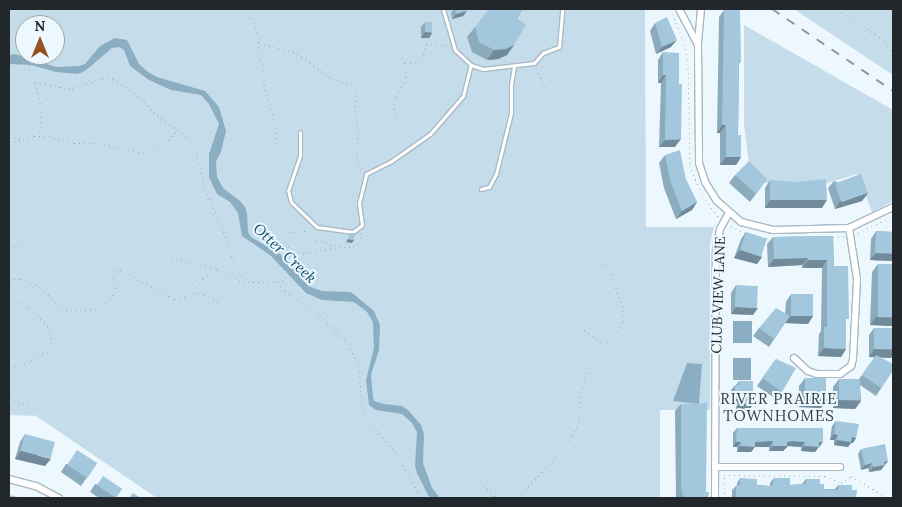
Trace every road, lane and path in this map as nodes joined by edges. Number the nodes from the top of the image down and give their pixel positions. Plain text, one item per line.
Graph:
1 (443, 9) edge
2 (562, 9) edge
3 (670, 9) edge
4 (679, 9) edge
5 (701, 9) edge
6 (838, 9) edge
7 (252, 18) dead end
8 (259, 43) junction
9 (698, 44) junction
10 (452, 45) junction
11 (893, 52) edge
12 (400, 53) dead end
13 (404, 62) junction
14 (534, 63) junction
15 (30, 65) edge
16 (470, 65) junction
17 (514, 66) junction
18 (35, 82) junction
19 (549, 96) dead end
20 (178, 130) junction
21 (300, 132) dead end
22 (39, 135) junction
23 (9, 136) edge
24 (24, 139) junction
25 (9, 143) edge
26 (413, 145) junction
27 (277, 148) dead end
28 (366, 174) junction
29 (482, 189) dead end
30 (893, 207) edge
31 (729, 213) junction
32 (893, 216) edge
33 (724, 221) junction
34 (361, 228) junction
35 (850, 232) junction
36 (747, 233) edge
37 (754, 235) edge
38 (833, 237) edge
39 (776, 239) edge
40 (38, 241) dead end
41 (339, 247) junction
42 (9, 248) edge
43 (166, 257) dead end
44 (595, 261) dead end
45 (296, 262) junction
46 (217, 269) junction
47 (250, 282) junction
48 (277, 282) junction
49 (9, 288) edge
50 (194, 294) junction
51 (9, 298) edge
52 (220, 304) dead end
53 (584, 330) dead end
54 (606, 344) junction
55 (794, 358) dead end
56 (9, 376) edge
57 (9, 392) edge
58 (9, 399) edge
59 (44, 411) dead end
60 (715, 467) junction
61 (840, 467) dead end
62 (9, 479) edge
63 (480, 482) dead end
64 (59, 498) edge
65 (422, 498) edge
66 (496, 498) edge
67 (518, 498) edge
68 (715, 498) edge
69 (725, 498) edge
70 (888, 498) edge

1 - 10 lane
2 - 14 lane
3 - 33 path
4 - 9 street
5 - 9 street
6 - 11 path
7 - 8 path
8 - 27 path
8 - 28 path
9 - 31 street
10 - 13 path
10 - 16 lane
12 - 13 path
13 - 26 path
14 - 17 lane
14 - 19 path
15 - 18 path
16 - 17 lane
16 - 26 lane
17 - 29 lane
18 - 20 path
18 - 22 path
20 - 22 path
20 - 47 path
21 - 34 lane
22 - 24 path
23 - 24 path
24 - 25 path
26 - 28 lane
28 - 34 lane
30 - 35 street
31 - 33 street, CLUB VIEW LANE
31 - 35 street
32 - 35 path
33 - 36 path
33 - 60 street, CLUB VIEW LANE
34 - 41 path
35 - 38 path
35 - 55 street
37 - 39 path
40 - 42 path
41 - 45 path
41 - 45 path
43 - 46 path
44 - 54 path
45 - 48 path
46 - 47 path
46 - 50 path
47 - 48 path
48 - 65 path
49 - 50 path
50 - 52 path
51 - 56 path
53 - 54 path
54 - 67 path
57 - 58 path
58 - 59 path
60 - 61 street
60 - 68 street, CLUB VIEW LANE
62 - 64 street
63 - 66 path
69 - 70 path

